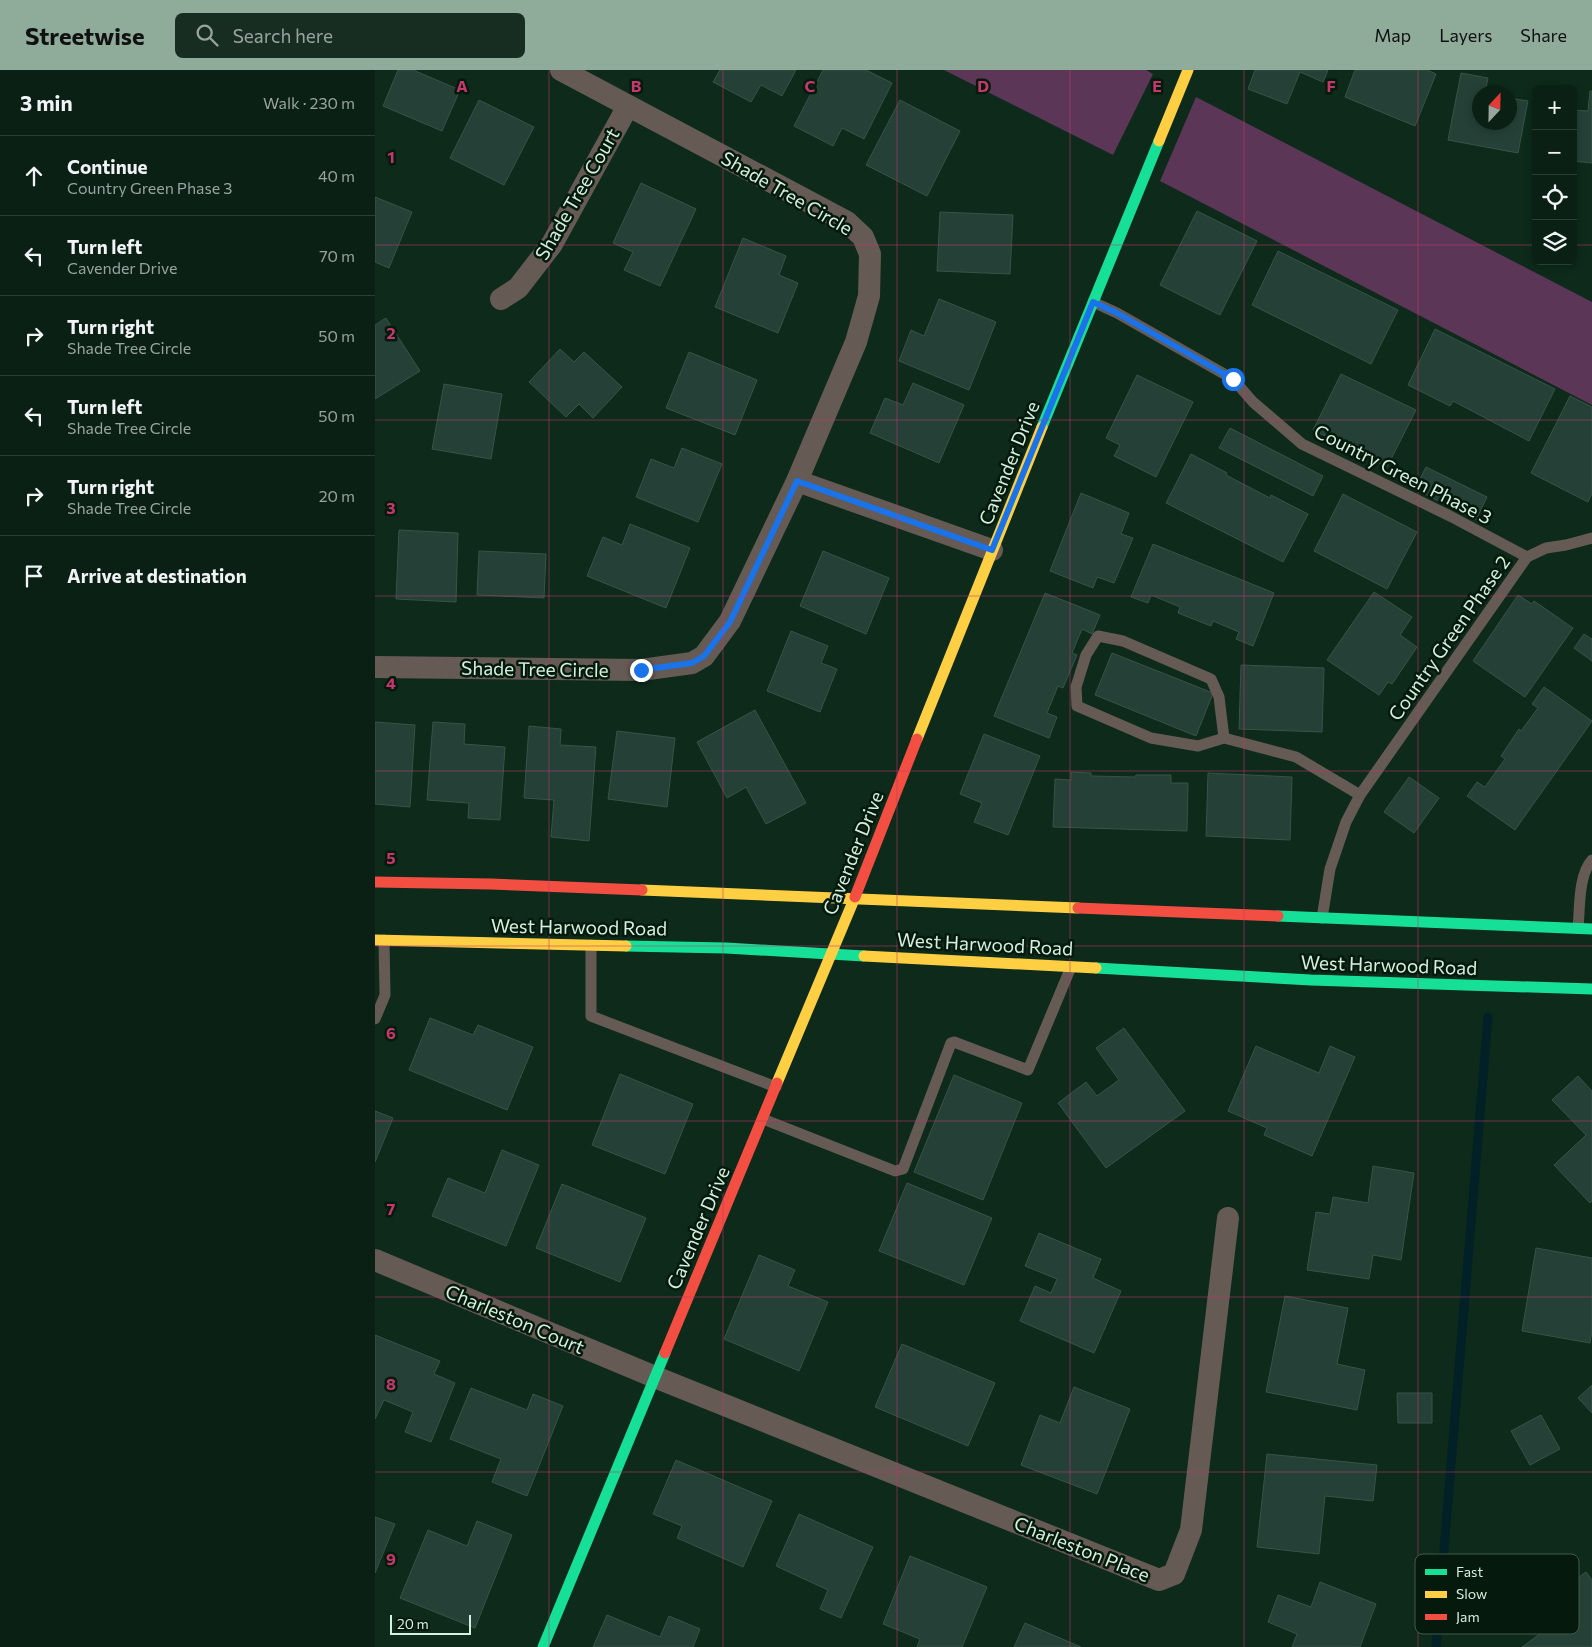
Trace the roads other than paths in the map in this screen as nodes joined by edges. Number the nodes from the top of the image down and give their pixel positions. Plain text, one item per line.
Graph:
1 (561, 70) edge
2 (1188, 70) edge
3 (629, 106) junction
4 (501, 299) dead end
5 (1093, 302) junction
6 (797, 481) junction
7 (1592, 538) edge
8 (992, 550) junction
9 (1527, 557) junction
10 (375, 667) edge
11 (1224, 738) junction
12 (1360, 795) junction
13 (1592, 860) edge
14 (375, 882) edge
15 (854, 899) junction
16 (1322, 918) junction
17 (1578, 928) junction
18 (1592, 928) edge
19 (380, 940) edge
20 (591, 945) junction
21 (831, 954) junction
22 (1071, 967) junction
23 (1592, 989) edge
24 (375, 1019) edge
25 (776, 1087) junction
26 (763, 1119) junction
27 (1228, 1218) dead end
28 (375, 1260) edge
29 (655, 1377) junction
30 (543, 1647) edge

1 - 3 street, Shade Tree Circle
2 - 5 main road, Cavender Drive
3 - 4 street, Shade Tree Court
3 - 6 street, Shade Tree Circle
5 - 8 main road, Cavender Drive
5 - 9 lane, Country Green Phase 3
6 - 8 street
6 - 10 street, Shade Tree Circle
7 - 9 lane, Country Green Phase 2
8 - 15 main road, Cavender Drive
9 - 12 lane, Country Green Phase 2
11 - 11 lane
11 - 12 lane
12 - 16 lane, Country Green Phase 2
13 - 17 lane
14 - 15 main road, West Harwood Road
15 - 16 main road, West Harwood Road
15 - 21 main road, Cavender Drive
16 - 17 main road, West Harwood Road
17 - 18 main road, West Harwood Road
19 - 20 main road, West Harwood Road
19 - 24 lane
20 - 21 main road, West Harwood Road
20 - 25 lane
21 - 22 main road, West Harwood Road
21 - 25 main road, Cavender Drive
22 - 23 main road, West Harwood Road
22 - 26 lane
25 - 26 main road, Cavender Drive
26 - 29 main road, Cavender Drive
27 - 29 street, Charleston Place
28 - 29 street, Charleston Court
29 - 30 main road, Cavender Drive

